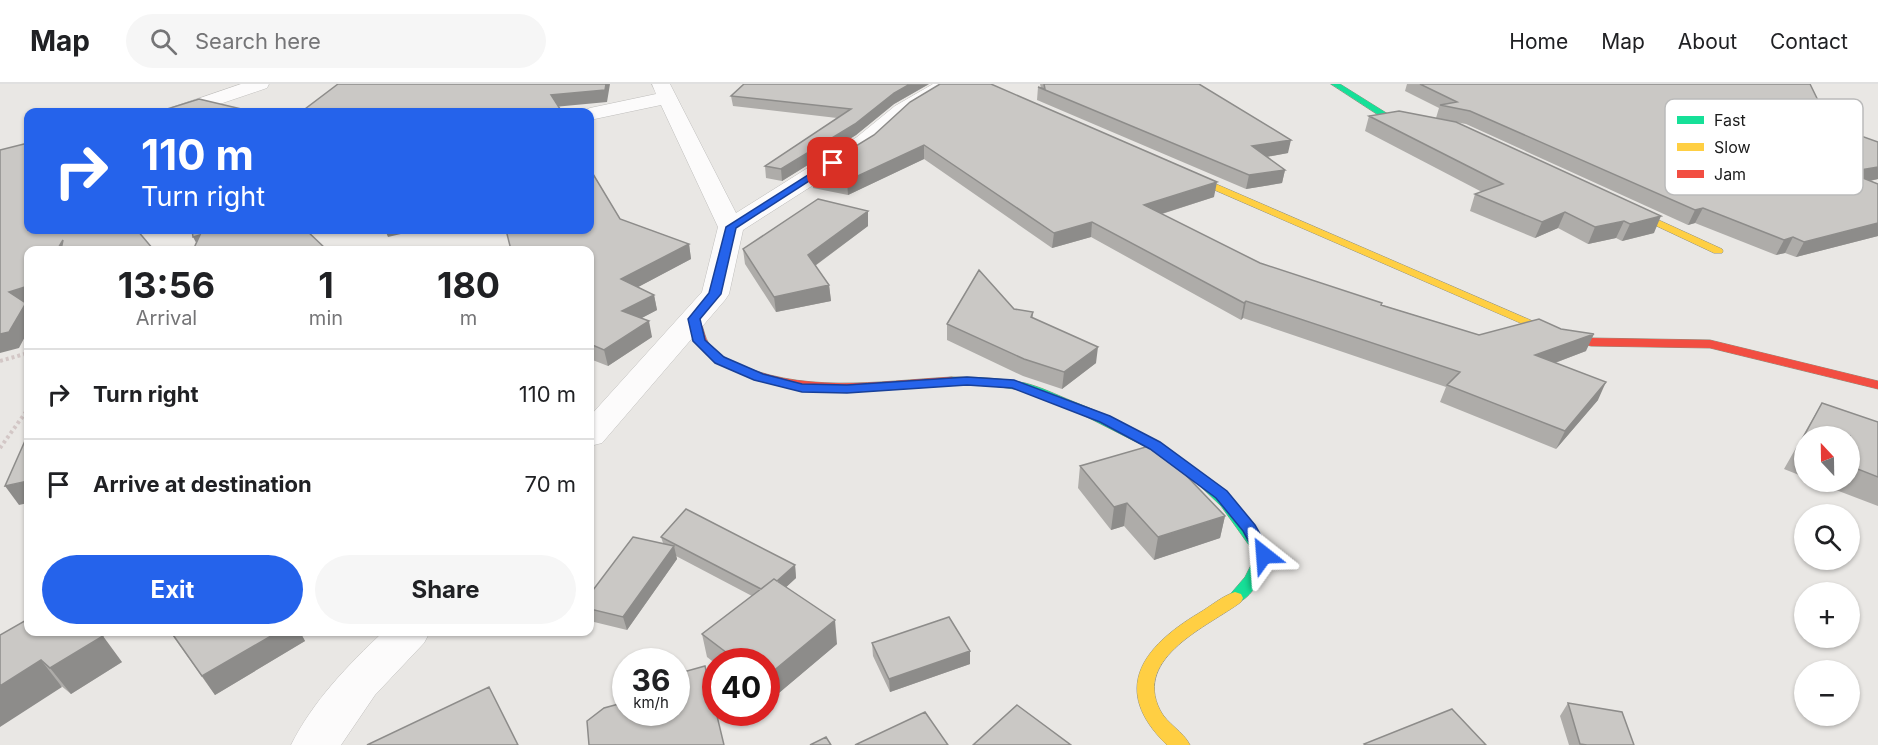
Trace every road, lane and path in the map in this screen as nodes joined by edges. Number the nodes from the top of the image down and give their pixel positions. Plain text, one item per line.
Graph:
1 (260, 84) edge
2 (947, 84) edge
3 (1335, 84) edge
4 (664, 91) edge
5 (190, 108) edge
6 (594, 113) edge
7 (1438, 124) edge
8 (1166, 165) edge
9 (1599, 196) edge
10 (731, 227) junction
11 (1718, 251) dead end
12 (694, 319) junction
13 (24, 353) edge
14 (0, 361) edge
15 (1878, 385) edge
16 (24, 415) edge
17 (594, 432) edge
18 (0, 448) edge
19 (405, 636) edge
20 (315, 745) edge
21 (1180, 745) edge

1 - 5 street
2 - 10 street
3 - 7 street
4 - 6 street
4 - 10 street
8 - 15 street
9 - 11 street
10 - 12 street
12 - 17 street
12 - 21 street
13 - 14 path
16 - 18 path
19 - 20 street

